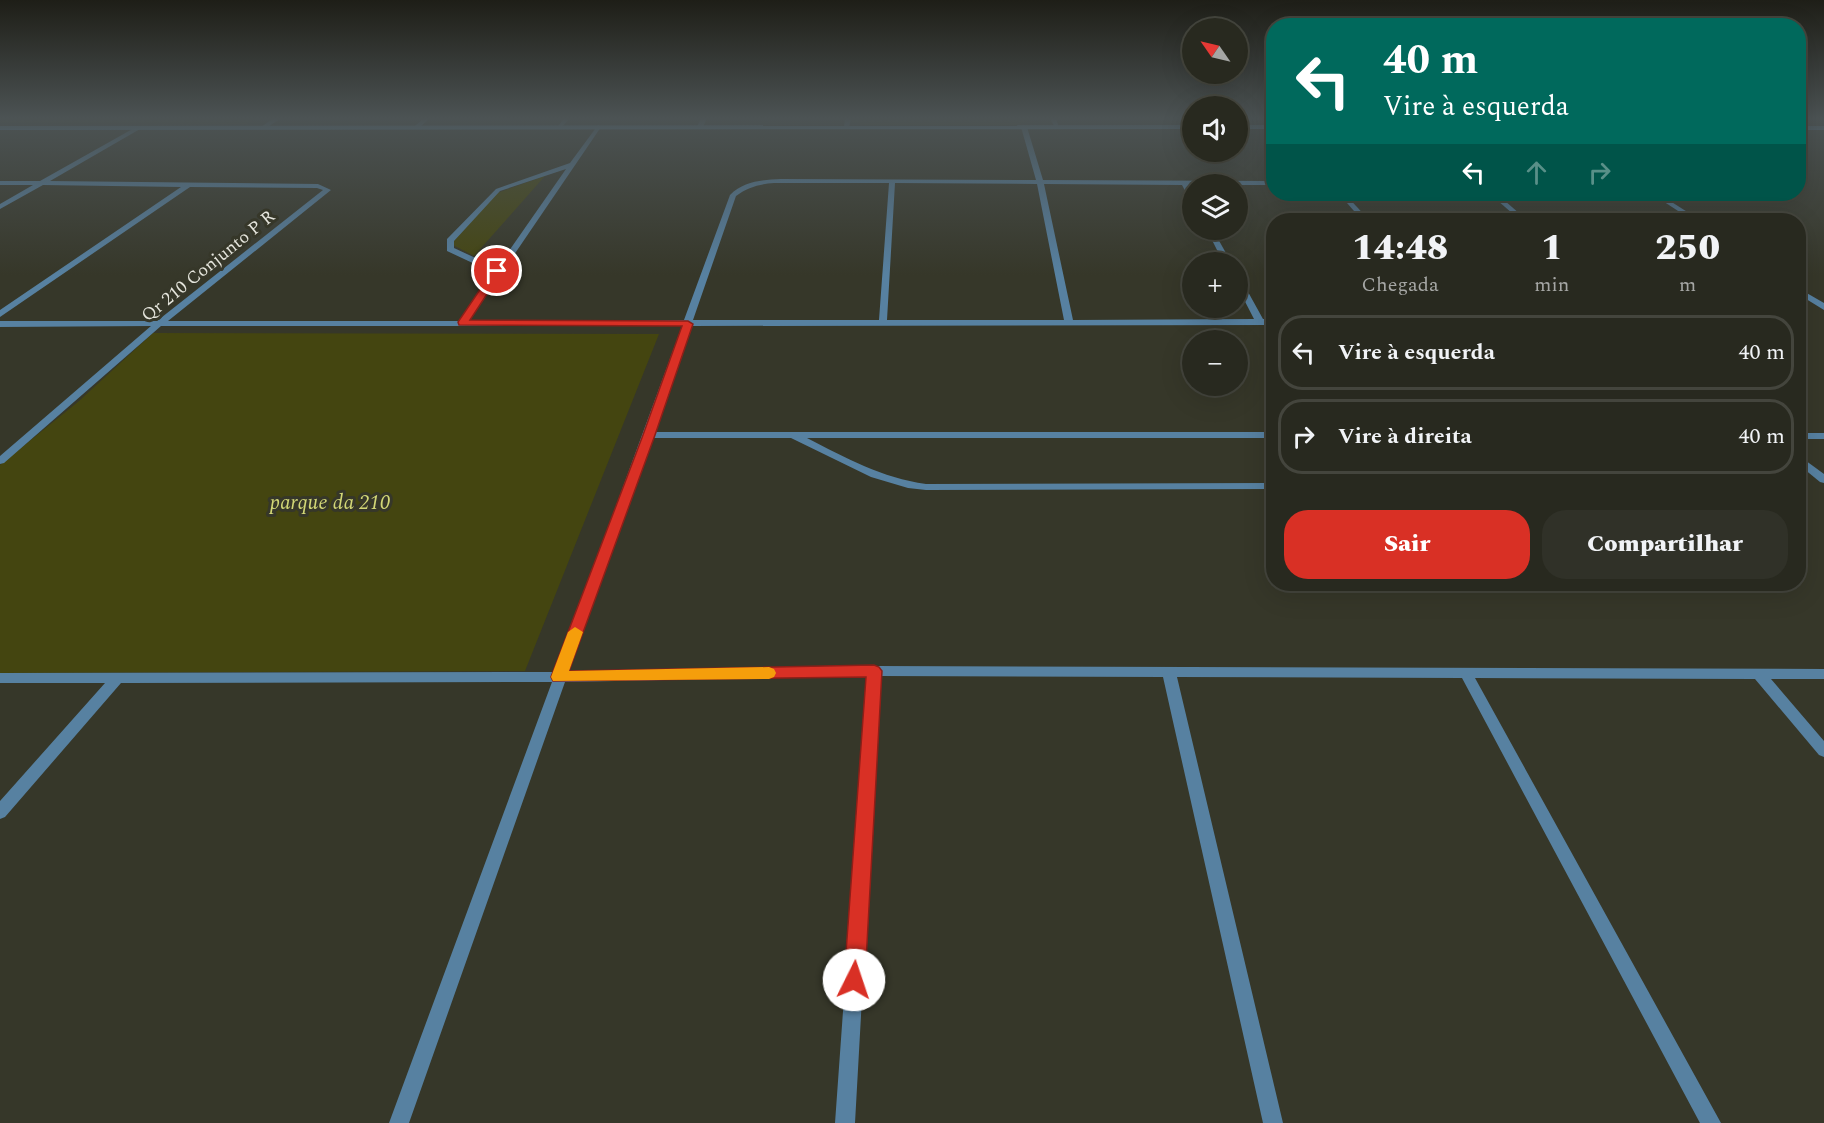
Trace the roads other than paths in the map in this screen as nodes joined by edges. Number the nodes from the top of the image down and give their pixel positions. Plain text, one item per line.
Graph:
1 (64, 170) edge
2 (555, 170) edge
3 (569, 170) edge
4 (1037, 170) edge
5 (892, 182) junction
6 (1040, 182) junction
7 (0, 183) edge
8 (42, 183) junction
9 (1182, 183) edge
10 (1248, 183) edge
11 (1266, 183) edge
12 (191, 184) junction
13 (1348, 201) edge
14 (1501, 201) edge
15 (1666, 201) edge
16 (0, 207) edge
17 (1359, 213) edge
18 (1516, 213) edge
19 (1684, 213) edge
20 (497, 271) junction
21 (1806, 295) edge
22 (1248, 300) edge
23 (1824, 307) edge
24 (0, 314) edge
25 (883, 321) junction
26 (463, 322) junction
27 (1070, 322) junction
28 (1260, 322) junction
29 (1266, 322) edge
30 (160, 323) junction
31 (0, 324) edge
32 (688, 324) junction
33 (791, 434) junction
34 (649, 435) junction
35 (1266, 435) edge
36 (1806, 436) edge
37 (1824, 436) edge
38 (0, 461) edge
39 (1806, 465) edge
40 (1824, 480) edge
41 (1266, 486) edge
42 (874, 671) junction
43 (1169, 673) junction
44 (1466, 673) junction
45 (1758, 674) junction
46 (1824, 674) edge
47 (559, 677) junction
48 (0, 678) edge
49 (116, 679) junction
50 (1824, 751) edge
51 (0, 812) edge
52 (399, 1123) edge
53 (845, 1123) edge
54 (1273, 1123) edge
55 (1711, 1123) edge

1 - 8 street
2 - 20 street
3 - 20 street
4 - 6 street
5 - 6 street
5 - 25 street
5 - 32 street
6 - 9 street
6 - 27 street
7 - 8 street, Qr 210 Conjunto P R
8 - 12 street, Qr 210 Conjunto P R
8 - 16 street
10 - 11 street
12 - 24 street
12 - 30 street, Qr 210 Conjunto P R
13 - 17 street
14 - 18 street
15 - 19 street
20 - 26 street
21 - 23 street
22 - 28 street
25 - 27 street
25 - 32 street
26 - 30 street
26 - 32 street
27 - 28 street
28 - 29 street
30 - 31 street
30 - 38 street, Qr 210 Conjunto P R
32 - 34 street
33 - 34 street
33 - 35 street
33 - 41 street
34 - 47 street
36 - 37 street
39 - 40 street
42 - 43 street
42 - 47 street
42 - 53 street
43 - 44 street
43 - 54 street
44 - 45 street
44 - 55 street
45 - 46 street
45 - 50 street
47 - 49 street
47 - 52 street
48 - 49 street
49 - 51 street

